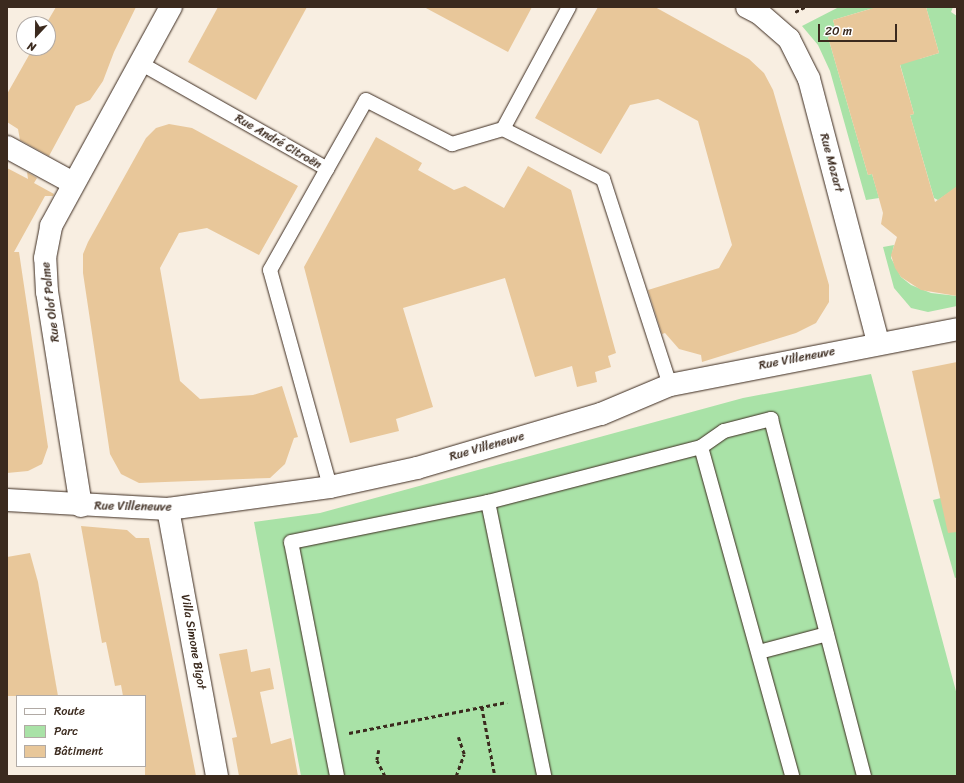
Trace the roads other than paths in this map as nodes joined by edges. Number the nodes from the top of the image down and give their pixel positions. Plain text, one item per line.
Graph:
1 (171, 7) edge
2 (569, 7) edge
3 (747, 7) edge
4 (140, 63) junction
5 (503, 129) junction
6 (7, 147) edge
7 (327, 169) junction
8 (73, 183) junction
9 (957, 329) edge
10 (878, 342) junction
11 (670, 384) junction
12 (701, 447) junction
13 (330, 487) junction
14 (7, 500) edge
15 (488, 502) junction
16 (81, 506) junction
17 (168, 509) junction
18 (827, 634) junction
19 (759, 652) junction
20 (217, 776) edge
21 (337, 776) edge
22 (544, 776) edge
23 (792, 776) edge
24 (864, 776) edge

1 - 4 street, Rue Olof Palme
2 - 5 lane
3 - 10 street, Rue Mozart
4 - 7 lane, Rue André Citroën
4 - 8 street, Rue Olof Palme
5 - 7 lane, Rue André Citroën
5 - 11 lane
6 - 8 street
7 - 13 lane
8 - 16 street, Rue Olof Palme
9 - 10 street, Rue Villeneuve
10 - 11 street, Rue Villeneuve
11 - 13 street, Rue Villeneuve
12 - 15 lane
12 - 18 lane
12 - 19 lane
13 - 17 street, Rue Villeneuve
14 - 16 street, Rue Villeneuve
15 - 21 lane
15 - 22 lane
16 - 17 street, Rue Villeneuve
17 - 20 street, Villa Simone Bigot
18 - 19 lane
18 - 24 lane
19 - 23 lane

